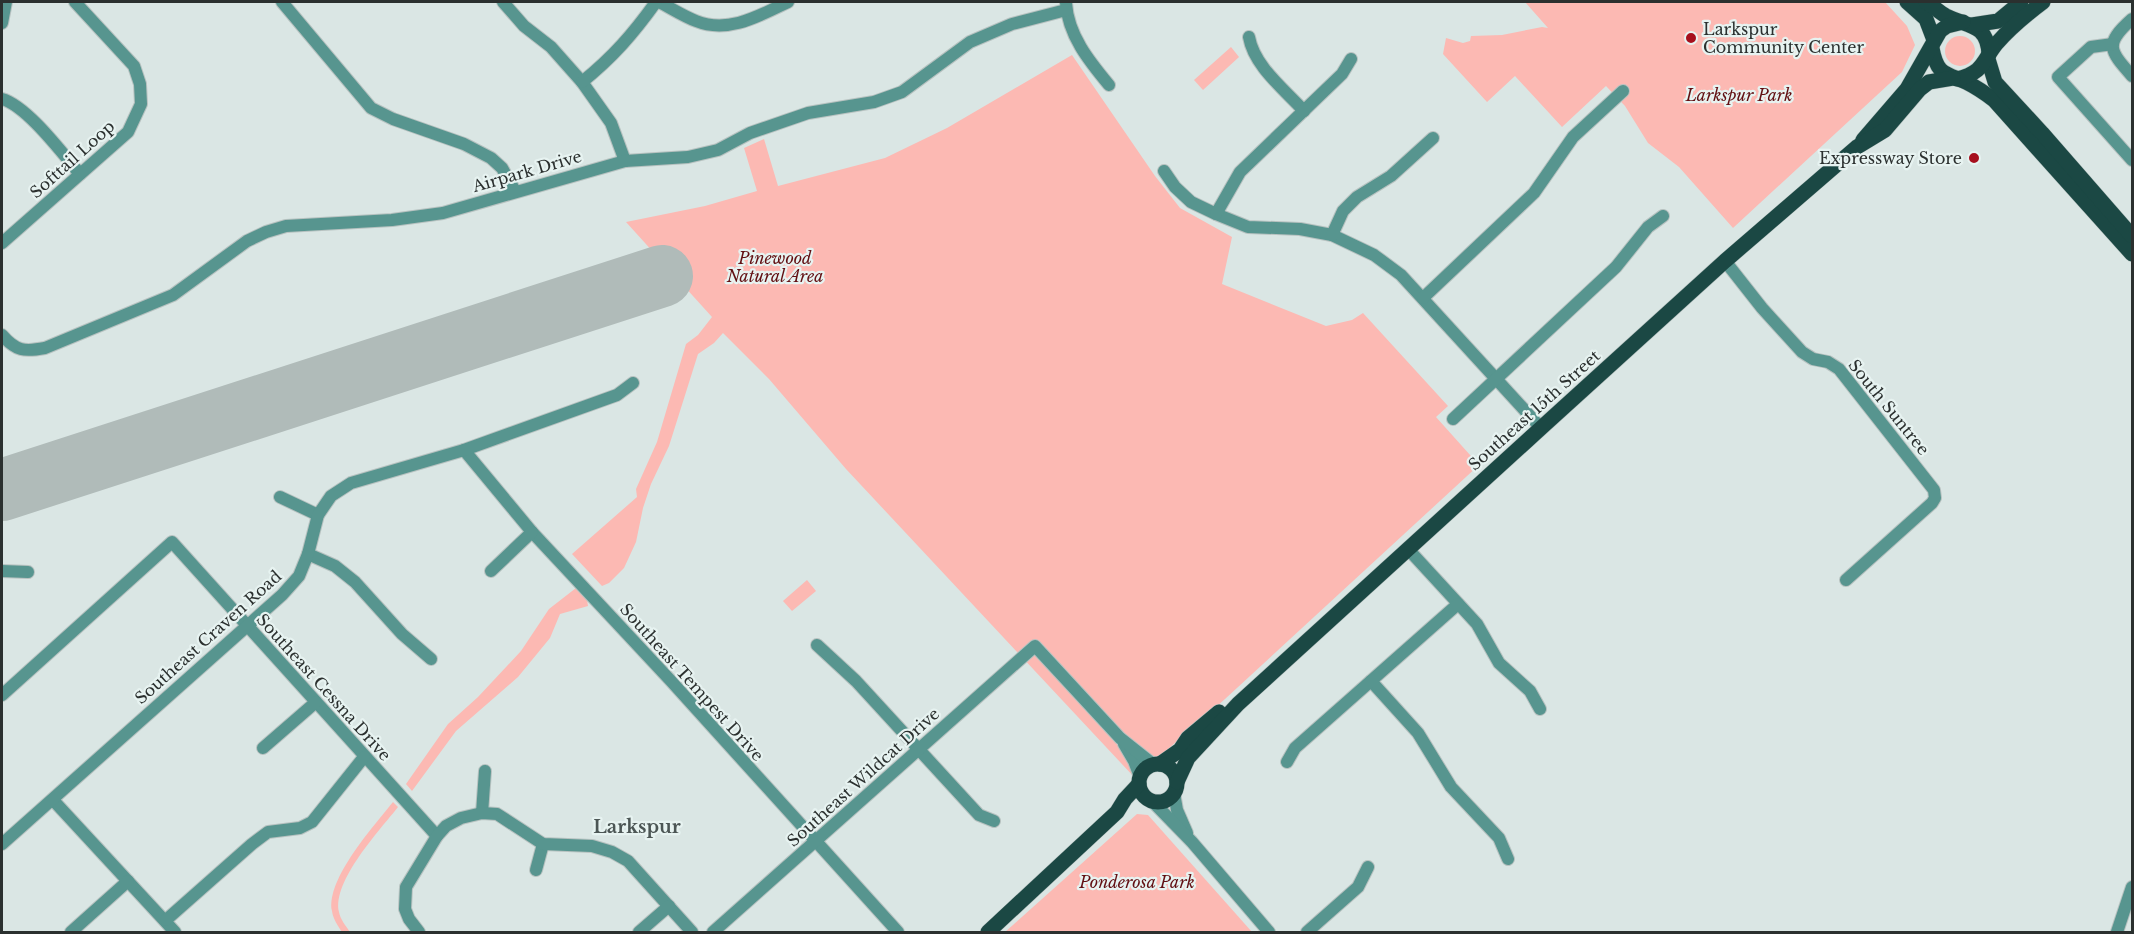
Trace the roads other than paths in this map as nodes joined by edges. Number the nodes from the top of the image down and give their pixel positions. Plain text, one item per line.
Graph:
1 (6, 2) edge
2 (75, 2) edge
3 (282, 2) edge
4 (503, 2) edge
5 (657, 2) edge
6 (788, 2) edge
7 (1907, 2) edge
8 (1926, 2) edge
9 (2021, 2) edge
10 (2043, 2) edge
11 (1066, 5) edge
12 (2133, 19) edge
13 (2, 23) edge
14 (1968, 24) junction
15 (1249, 37) dead end
16 (1933, 44) junction
17 (2113, 44) junction
18 (1988, 56) junction
19 (1350, 59) dead end
20 (2133, 76) edge
21 (1955, 79) junction
22 (582, 82) junction
23 (1109, 85) dead end
24 (1623, 91) dead end
25 (2, 99) edge
26 (1304, 111) junction
27 (1433, 138) dead end
28 (1857, 147) junction
29 (625, 160) junction
30 (2133, 160) edge
31 (1164, 171) dead end
32 (80, 174) junction
33 (516, 191) junction
34 (1216, 214) junction
35 (1663, 216) dead end
36 (1332, 235) junction
37 (2133, 236) edge
38 (2, 243) edge
39 (2133, 254) edge
40 (1725, 261) junction
41 (1423, 298) junction
42 (2, 335) edge
43 (1495, 378) junction
44 (633, 383) dead end
45 (1453, 419) dead end
46 (1541, 428) junction
47 (464, 450) junction
48 (280, 498) dead end
49 (318, 515) junction
50 (532, 532) junction
51 (1408, 549) junction
52 (308, 554) junction
53 (2, 571) edge
54 (491, 571) dead end
55 (28, 572) dead end
56 (1846, 580) dead end
57 (1458, 604) junction
58 (248, 626) junction
59 (817, 645) dead end
60 (430, 659) dead end
61 (1371, 681) junction
62 (2, 695) edge
63 (316, 702) junction
64 (1238, 704) junction
65 (1540, 709) dead end
66 (1120, 738) junction
67 (263, 748) dead end
68 (918, 750) junction
69 (364, 757) junction
70 (1287, 762) dead end
71 (1157, 764) junction
72 (485, 771) dead end
73 (1139, 781) junction
74 (1175, 788) junction
75 (53, 800) junction
76 (1150, 801) junction
77 (1117, 812) junction
78 (482, 813) junction
79 (994, 821) dead end
80 (437, 836) junction
81 (1192, 842) junction
82 (816, 843) junction
83 (2, 844) edge
84 (543, 844) junction
85 (1508, 859) dead end
86 (1368, 867) dead end
87 (536, 870) dead end
88 (128, 881) junction
89 (2133, 887) edge
90 (669, 906) junction
91 (166, 920) junction
92 (71, 933) edge
93 (175, 933) edge
94 (419, 933) edge
95 (639, 933) edge
96 (692, 933) edge
97 (713, 933) edge
98 (898, 933) edge
99 (987, 933) edge
100 (1269, 933) edge
101 (1307, 933) edge
102 (2117, 933) edge

1 - 13 street
2 - 32 street, Softtail Loop
3 - 33 street
4 - 22 street
5 - 6 street
5 - 22 street
7 - 16 main road
8 - 14 main road
9 - 14 main road, Southeast 15th Street
10 - 18 main road, Southeast 15th Street
11 - 23 street
11 - 29 street, Airpark Drive
12 - 17 street
14 - 16 main road, Southeast 15th Street
14 - 18 main road
15 - 26 street
16 - 21 main road
16 - 28 main road, Southeast 15th Street
17 - 20 street
17 - 30 street
18 - 21 main road, Southeast 15th Street
18 - 37 main road
19 - 26 street
21 - 28 main road, Southeast 15th Street
21 - 39 main road
22 - 29 street
24 - 41 street
25 - 32 street
26 - 34 street
27 - 36 street
28 - 40 main road, Southeast 15th Street
29 - 33 street, Airpark Drive
31 - 34 street
32 - 38 street, Softtail Loop
33 - 42 street, Airpark Drive
34 - 36 street
35 - 43 street
36 - 41 street
40 - 46 main road, Southeast 15th Street
40 - 56 street, South Suntree
41 - 43 street
43 - 45 street
43 - 46 street
44 - 47 street, Southeast Craven Road
46 - 51 main road, Southeast 15th Street
47 - 49 street, Southeast Craven Road
47 - 50 street, Southeast Tempest Drive
48 - 49 street
49 - 52 street, Southeast Craven Road
50 - 54 street
50 - 82 street, Southeast Tempest Drive
51 - 57 street
51 - 64 main road, Southeast 15th Street
52 - 58 street, Southeast Craven Road
52 - 60 street
53 - 55 street
57 - 61 street
57 - 65 street
58 - 62 street, Southeast Cessna Drive
58 - 63 street, Southeast Cessna Drive
58 - 75 street, Southeast Craven Road
59 - 68 street
61 - 70 street
61 - 85 street
63 - 67 street
63 - 69 street, Southeast Cessna Drive
64 - 71 main road, Southeast 15th Street
64 - 74 main road, Southeast 15th Street
66 - 68 street, Southeast Wildcat Drive
66 - 71 street
66 - 73 street
68 - 79 street
68 - 82 street, Southeast Wildcat Drive
69 - 80 street, Southeast Cessna Drive
69 - 91 street
71 - 73 main road
71 - 74 main road
72 - 78 street
73 - 76 main road
73 - 77 main road
74 - 76 main road
74 - 81 street
75 - 83 street, Southeast Craven Road
75 - 88 street
76 - 77 main road
76 - 81 street
77 - 99 main road
78 - 80 street
78 - 84 street
80 - 94 street
81 - 100 street
82 - 97 street, Southeast Wildcat Drive
82 - 98 street, Southeast Tempest Drive
84 - 87 street
84 - 90 street
86 - 101 street
88 - 91 street
88 - 92 street
89 - 102 street
90 - 95 street
90 - 96 street
91 - 93 street

